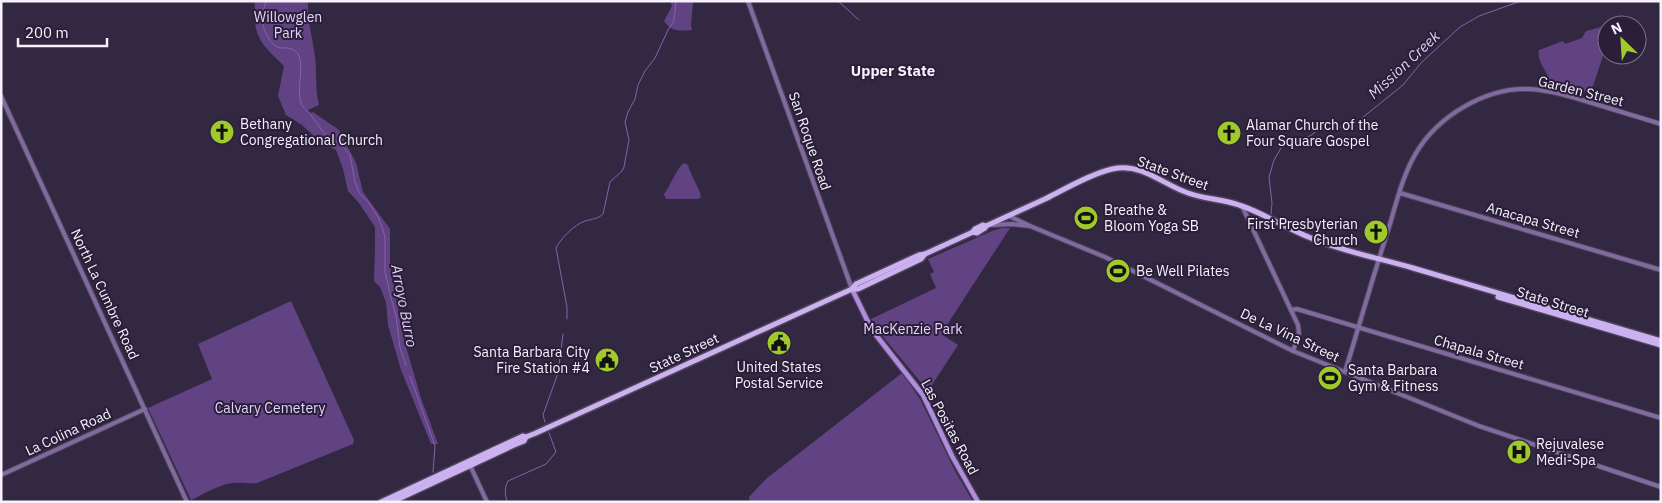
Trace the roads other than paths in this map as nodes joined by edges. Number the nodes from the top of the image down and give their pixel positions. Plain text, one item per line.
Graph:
1 (748, 1) edge
2 (1, 96) edge
3 (1661, 124) edge
4 (1400, 192) junction
5 (1242, 206) junction
6 (1020, 211) junction
7 (1009, 216) junction
8 (1023, 222) junction
9 (987, 225) junction
10 (1030, 226) junction
11 (1380, 261) junction
12 (1661, 270) edge
13 (852, 288) junction
14 (1291, 310) junction
15 (1358, 328) junction
16 (1661, 341) edge
17 (1661, 345) edge
18 (1293, 351) junction
19 (1345, 372) junction
20 (145, 409) junction
21 (1661, 418) edge
22 (469, 464) junction
23 (1, 475) edge
24 (1661, 486) edge
25 (384, 501) edge
26 (188, 502) edge
27 (392, 502) edge
28 (487, 502) edge
29 (978, 502) edge

1 - 13 street, San Roque Road
2 - 20 street, North La Cumbre Road
3 - 4 street, Garden Street
4 - 11 street, Garden Street
4 - 12 street, Anacapa Street
5 - 6 main road, State Street
5 - 11 main road, State Street
5 - 14 street
6 - 7 main road, State Street
6 - 8 street
7 - 8 street, De La Vina Street
7 - 9 main road, State Street
8 - 10 street, De La Vina Street
9 - 10 street, De La Vina Street
9 - 13 main road, State Street
10 - 18 street, De La Vina Street
11 - 15 street, Garden Street
11 - 16 main road, State Street
11 - 17 main road, State Street
13 - 22 main road, State Street
13 - 29 main road, Las Positas Road
14 - 15 street, Chapala Street
14 - 18 street
15 - 19 street, Garden Street
15 - 21 street, Chapala Street
18 - 19 street, De La Vina Street
19 - 24 street, De La Vina Street
20 - 23 street, La Colina Road
20 - 26 street, North La Cumbre Road
22 - 25 main road, State Street
22 - 27 main road, State Street
22 - 28 street

